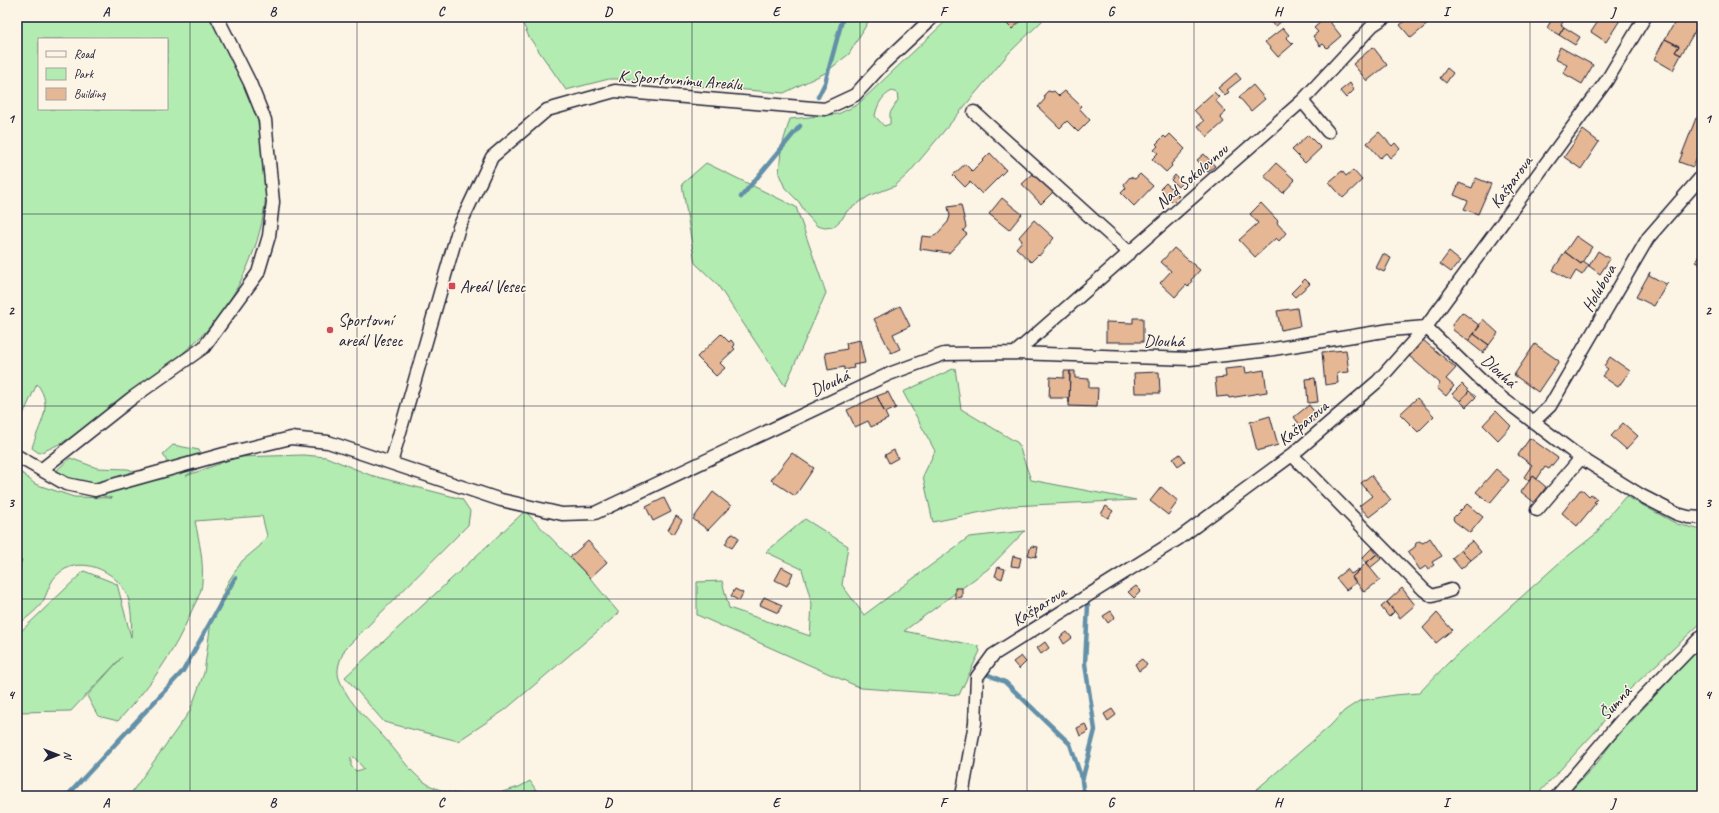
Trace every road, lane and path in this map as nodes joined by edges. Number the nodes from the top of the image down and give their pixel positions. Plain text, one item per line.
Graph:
1 (217, 17) edge
2 (933, 17) edge
3 (1385, 17) edge
4 (1645, 17) edge
5 (1370, 21) edge
6 (1302, 101) junction
7 (974, 112) dead end
8 (1328, 132) dead end
9 (1702, 176) edge
10 (1130, 253) junction
11 (1426, 328) junction
12 (1015, 353) junction
13 (1533, 422) junction
14 (1292, 455) junction
15 (17, 456) edge
16 (1581, 458) junction
17 (391, 464) junction
18 (42, 470) junction
19 (1536, 510) dead end
20 (1702, 518) edge
21 (1450, 590) dead end
22 (1702, 636) edge
23 (962, 796) edge
24 (1557, 796) edge

1 - 18 street
2 - 17 street, K Sportovnímu Areálu
3 - 5 street, Nad Sokolovnou
4 - 11 street, Kašparova
5 - 6 street, Nad Sokolovnou
6 - 8 street
6 - 10 street, Nad Sokolovnou
7 - 10 street
9 - 13 street, Holubova
10 - 12 street, Nad Sokolovnou
11 - 12 street, Dlouhá
11 - 13 street, Dlouhá
11 - 14 street, Kašparova
12 - 17 street, Dlouhá
13 - 16 street, Dlouhá
14 - 21 street
14 - 23 street, Kašparova
15 - 18 street
16 - 19 street
16 - 20 street, Dlouhá
17 - 18 street
22 - 24 street, Šumná

